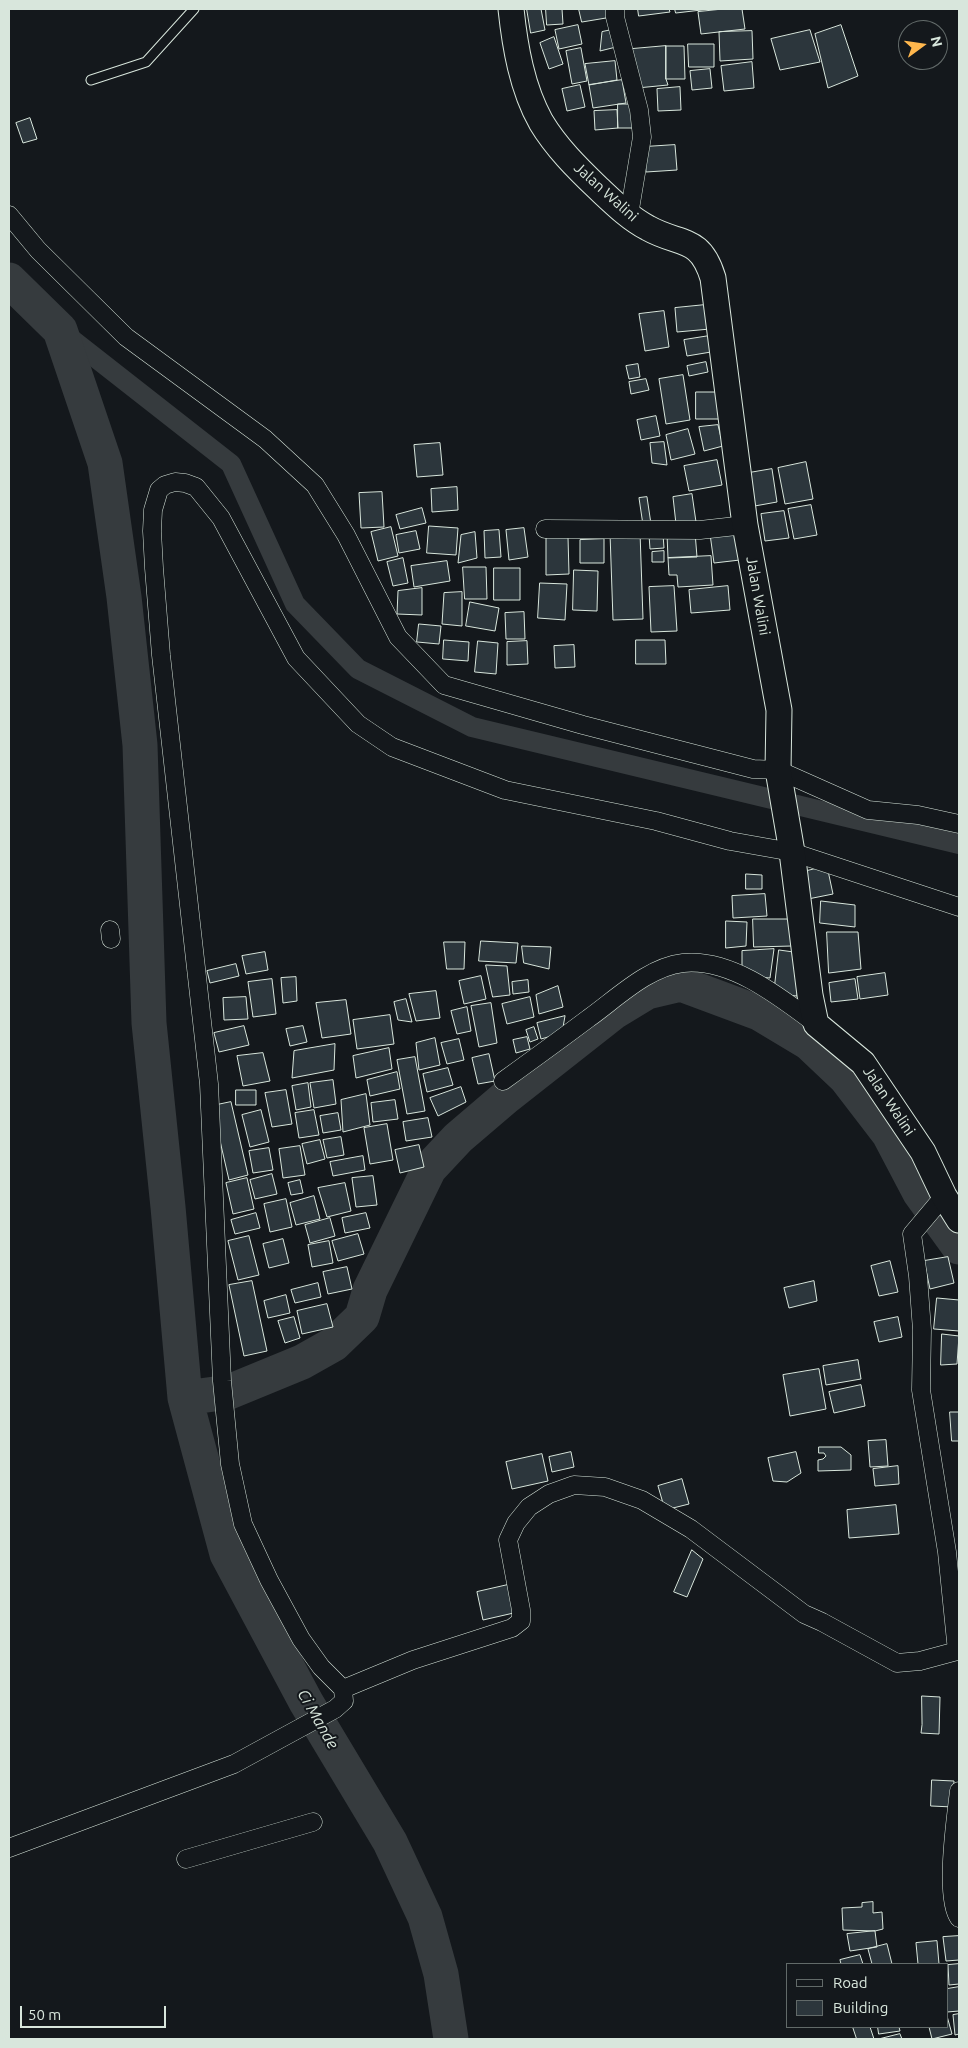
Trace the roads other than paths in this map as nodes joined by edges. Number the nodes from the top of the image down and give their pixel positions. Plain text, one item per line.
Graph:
1 (194, 9) edge
2 (511, 9) edge
3 (615, 9) edge
4 (91, 80) dead end
5 (9, 215) edge
6 (629, 215) junction
7 (745, 525) junction
8 (545, 529) dead end
9 (779, 773) junction
10 (959, 824) edge
11 (791, 846) junction
12 (959, 907) edge
13 (816, 1024) junction
14 (503, 1081) dead end
15 (941, 1199) junction
16 (959, 1220) edge
17 (958, 1651) edge
18 (343, 1689) junction
19 (959, 1791) edge
20 (313, 1822) dead end
21 (9, 1848) edge
22 (186, 1859) dead end
23 (959, 1918) edge

1 - 4 lane
2 - 6 street, Jalan Walini
3 - 6 street
5 - 9 street
6 - 7 street, Jalan Walini
7 - 8 street
7 - 9 street, Jalan Walini
9 - 10 street
9 - 11 street, Jalan Walini
11 - 12 street
11 - 13 street, Jalan Walini
11 - 18 street
13 - 14 street
13 - 15 street, Jalan Walini
15 - 16 street, Jalan Walini
15 - 17 street
17 - 18 street
18 - 21 street
19 - 23 street
20 - 22 street

